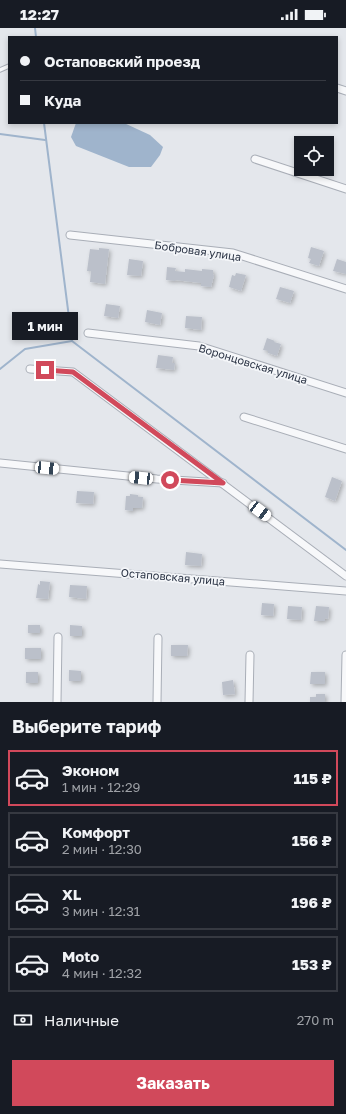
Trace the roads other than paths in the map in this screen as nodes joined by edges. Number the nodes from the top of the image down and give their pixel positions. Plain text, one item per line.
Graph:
1 (255, 159) dead end
2 (346, 189) edge
3 (70, 235) dead end
4 (346, 289) edge
5 (88, 334) dead end
6 (30, 369) dead end
7 (346, 393) edge
8 (244, 417) dead end
9 (346, 449) edge
10 (0, 463) edge
11 (223, 483) junction
12 (0, 564) edge
13 (346, 576) edge
14 (346, 591) edge
15 (58, 637) dead end
16 (158, 638) dead end
17 (346, 654) edge
18 (250, 655) dead end
19 (57, 702) edge
20 (157, 702) edge
21 (249, 702) edge
22 (345, 702) edge

1 - 2 street
3 - 4 street, Бобровая улица
5 - 7 street, Воронцовская улица
6 - 11 street
8 - 9 street
10 - 11 street
11 - 13 street
12 - 14 street, Остаповская улица
15 - 19 street
16 - 20 street
17 - 22 street
18 - 21 street

